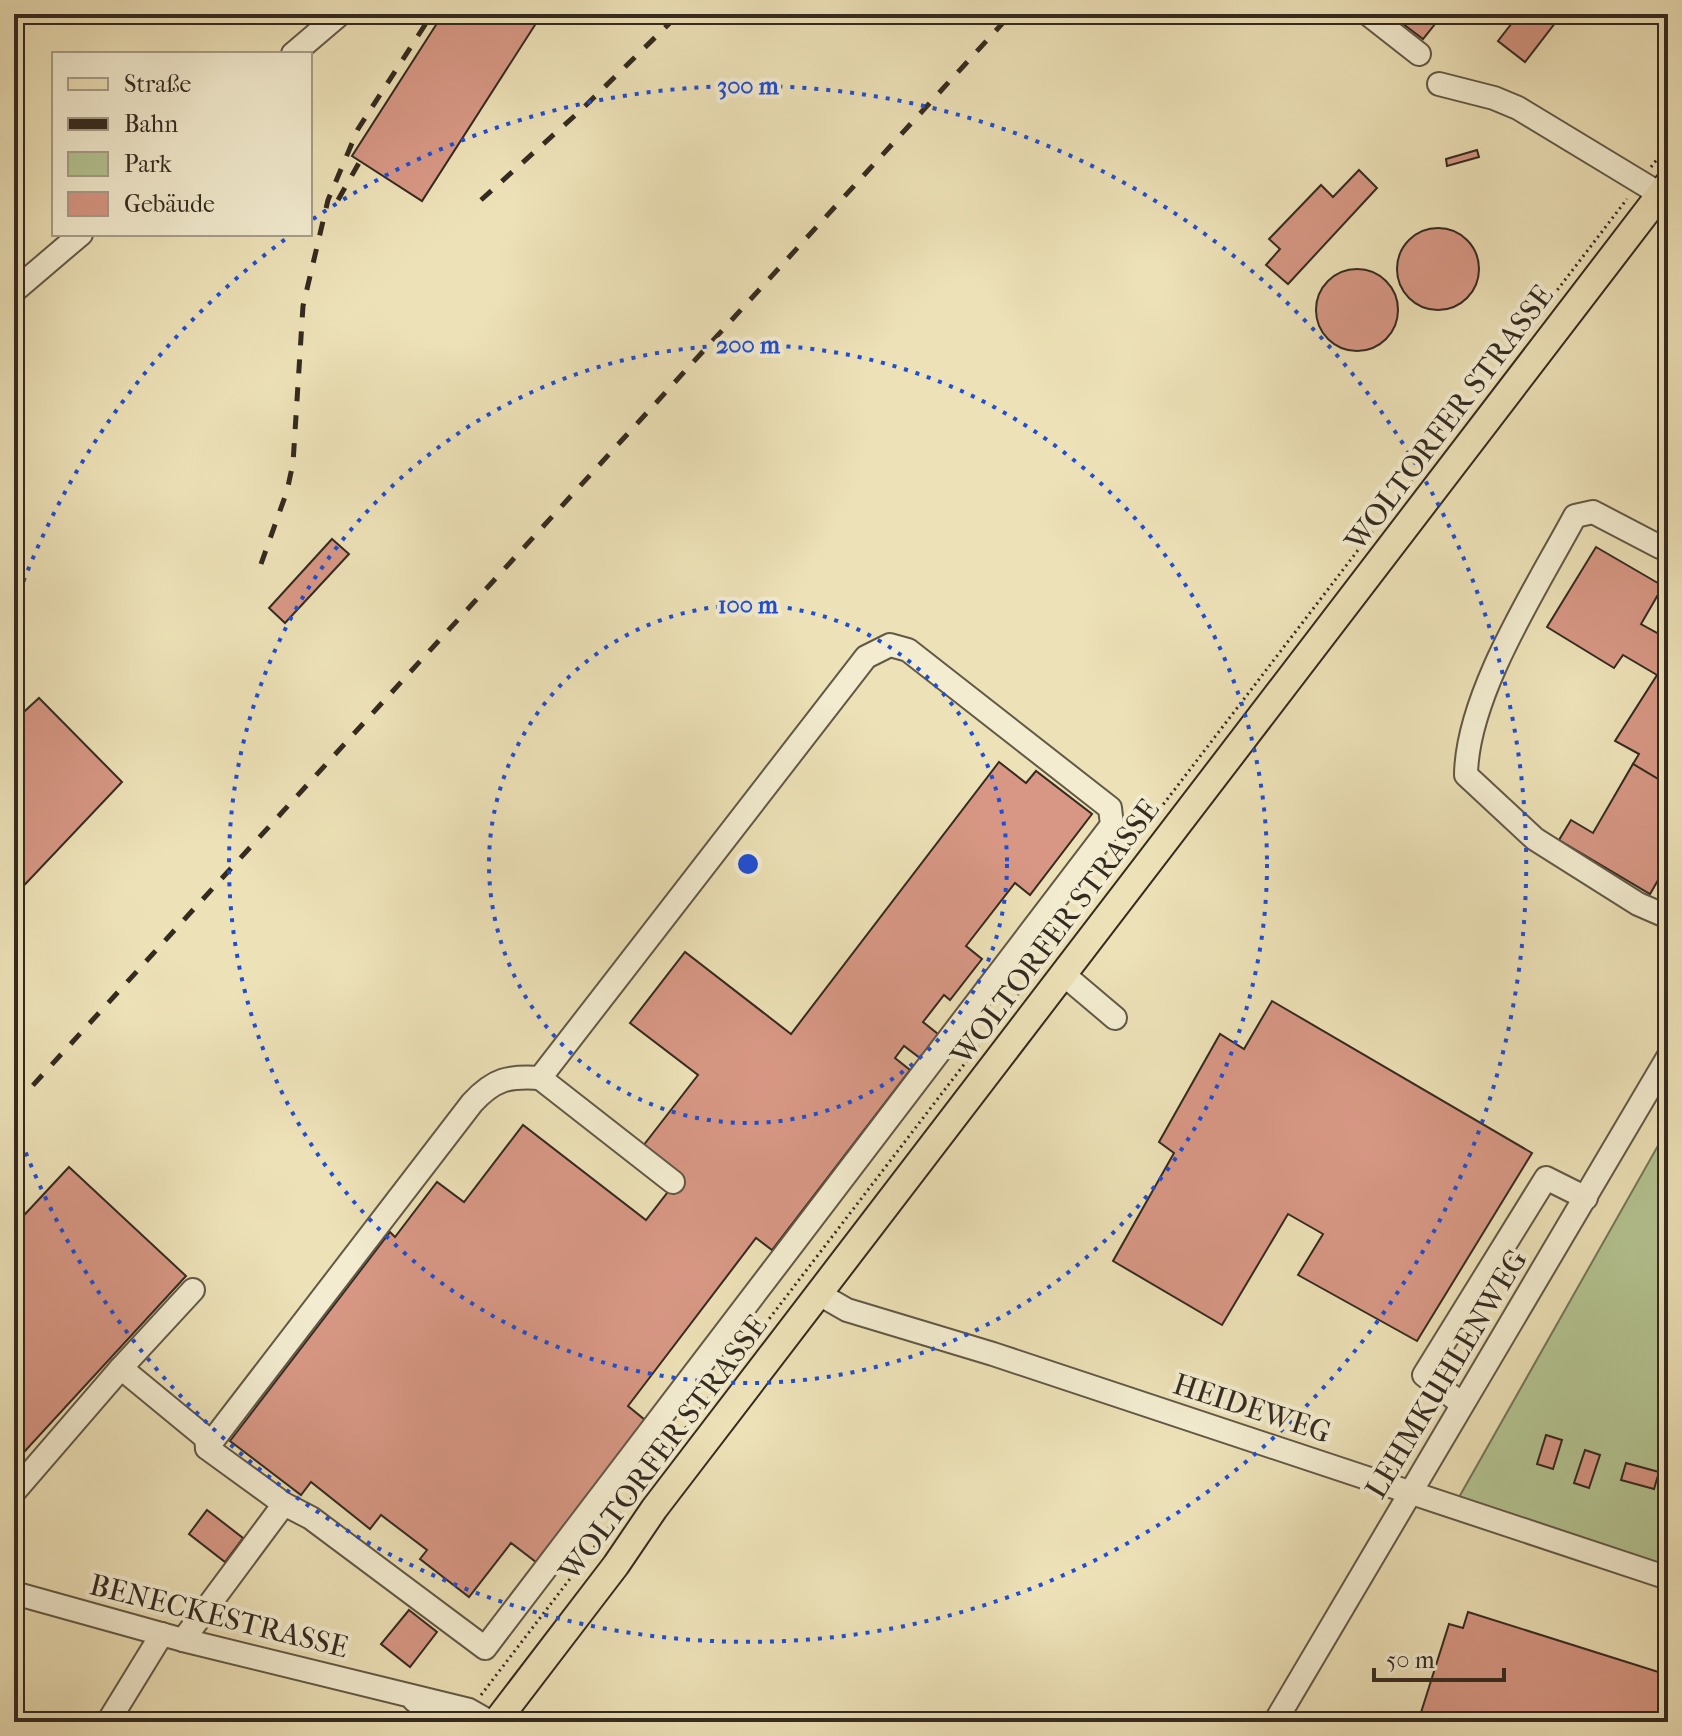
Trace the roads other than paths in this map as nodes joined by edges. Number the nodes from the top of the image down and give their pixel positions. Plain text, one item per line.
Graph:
1 (340, 14) edge
2 (1368, 14) edge
3 (295, 52) edge
4 (1419, 54) dead end
5 (1439, 84) dead end
6 (1656, 186) edge
7 (79, 236) edge
8 (14, 291) edge
9 (1668, 542) edge
10 (1668, 917) edge
11 (1063, 974) junction
12 (1115, 1018) dead end
13 (1668, 1057) edge
14 (540, 1078) junction
15 (673, 1182) dead end
16 (1586, 1198) junction
17 (193, 1290) dead end
18 (819, 1294) junction
19 (121, 1368) junction
20 (1462, 1404) junction
21 (207, 1448) junction
22 (14, 1492) edge
23 (1410, 1492) junction
24 (284, 1504) junction
25 (1668, 1578) edge
26 (14, 1593) edge
27 (173, 1637) junction
28 (410, 1696) junction
29 (108, 1722) edge
30 (442, 1722) edge
31 (490, 1722) edge
32 (496, 1722) edge
33 (1275, 1722) edge

1 - 3 street
2 - 4 street
5 - 6 street
6 - 11 main road, WOLTORFER STRASSE
7 - 8 street
9 - 10 street
11 - 12 street
11 - 18 main road, WOLTORFER STRASSE
13 - 16 street, LEHMKUHLENWEG
14 - 15 street
14 - 21 street
14 - 24 street
16 - 20 street, LEHMKUHLENWEG
16 - 20 street
17 - 19 street
18 - 23 street, HEIDEWEG
18 - 32 main road, WOLTORFER STRASSE
19 - 21 street
19 - 22 street
20 - 23 street, LEHMKUHLENWEG
21 - 24 street
23 - 25 street, HEIDEWEG
23 - 33 street, LEHMKUHLENWEG
24 - 27 street
26 - 27 street, BENECKESTRASSE
27 - 28 street, BENECKESTRASSE
27 - 29 street
28 - 30 street, BENECKESTRASSE
28 - 31 street, BENECKESTRASSE

